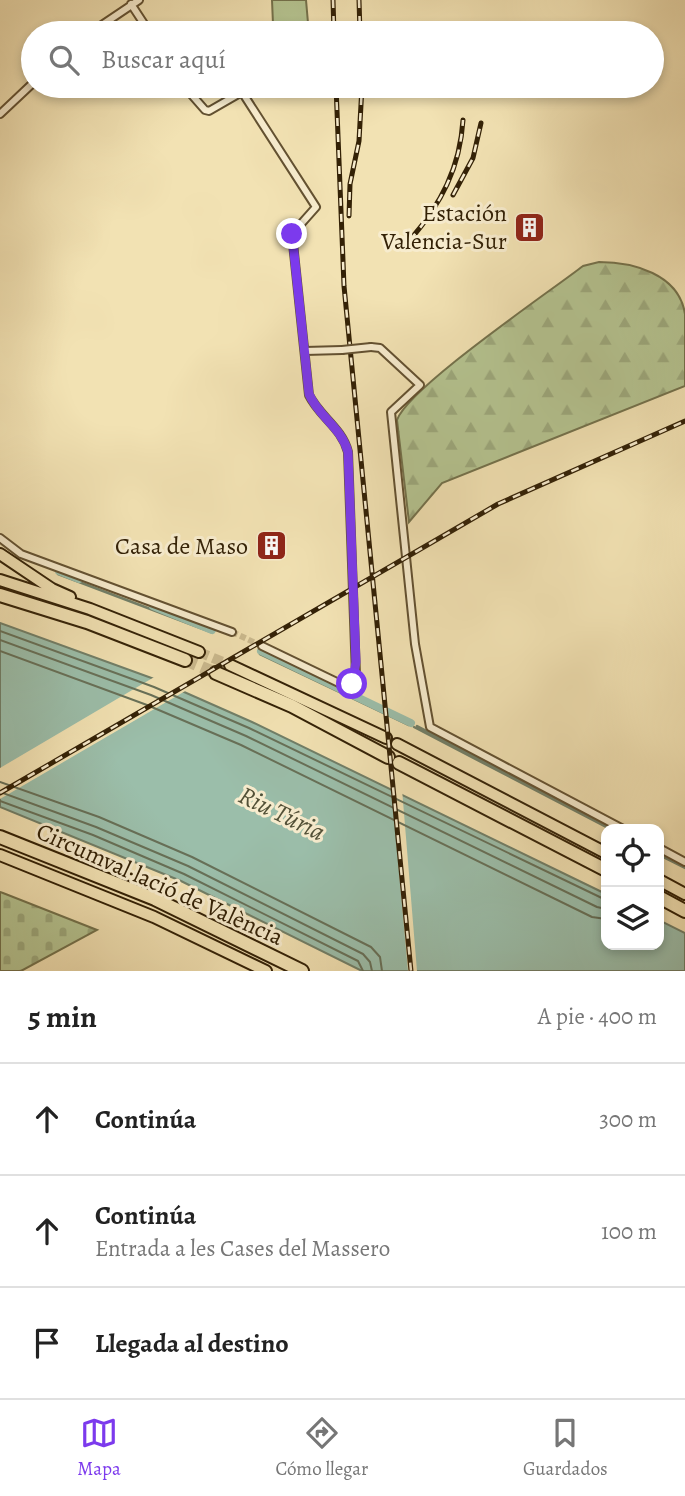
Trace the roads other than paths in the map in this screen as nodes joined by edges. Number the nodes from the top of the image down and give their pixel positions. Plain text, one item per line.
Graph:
1 (139, 0) edge
2 (131, 4) junction
3 (107, 21) edge
4 (142, 21) edge
5 (21, 94) edge
6 (194, 98) edge
7 (232, 98) edge
8 (246, 98) edge
9 (0, 114) edge
10 (304, 351) junction
11 (0, 538) edge
12 (0, 554) edge
13 (0, 580) edge
14 (0, 587) edge
15 (0, 595) edge
16 (90, 609) junction
17 (87, 622) junction
18 (232, 632) tunnel mouth
19 (262, 646) tunnel mouth
20 (199, 652) tunnel mouth
21 (185, 660) tunnel mouth
22 (230, 665) tunnel mouth
23 (216, 673) tunnel mouth
24 (386, 738) dead end
25 (397, 744) dead end
26 (614, 824) edge
27 (0, 837) edge
28 (601, 850) edge
29 (664, 851) edge
30 (0, 855) edge
31 (685, 862) edge
32 (601, 867) edge
33 (664, 883) edge
34 (685, 894) edge
35 (664, 900) edge
36 (685, 911) edge
37 (266, 971) edge
38 (302, 971) edge

1 - 2 street
2 - 3 street
2 - 4 street
5 - 9 street
6 - 7 street
8 - 10 street
10 - 19 street
10 - 26 street, bridge
11 - 18 street
12 - 16 highway
13 - 16 highway
14 - 17 highway
15 - 17 highway
16 - 20 highway
17 - 21 highway
22 - 24 highway
23 - 32 highway
25 - 28 highway
27 - 38 highway, Circumval·lació de València
29 - 31 street
30 - 37 highway, Circumval·lació de València
33 - 34 highway
35 - 36 highway

